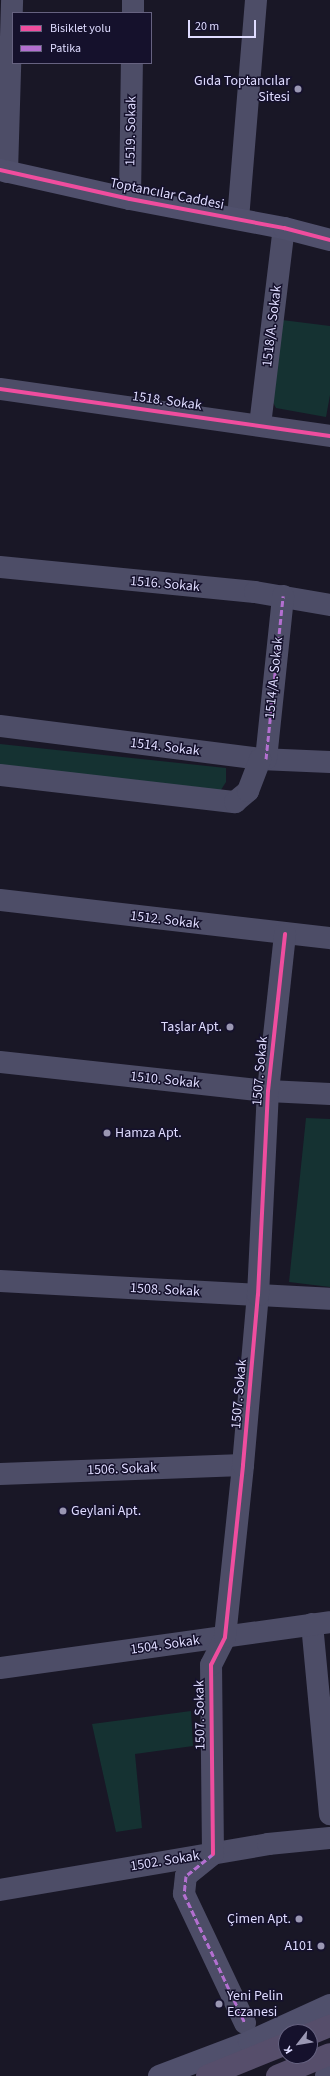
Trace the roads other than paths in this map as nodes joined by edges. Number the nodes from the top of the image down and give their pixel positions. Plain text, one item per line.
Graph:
1 (12, 0) edge
2 (133, 0) edge
3 (256, 0) edge
4 (132, 12) edge
5 (132, 64) edge
6 (3, 171) edge
7 (130, 199) junction
8 (238, 219) junction
9 (284, 228) junction
10 (330, 240) edge
11 (0, 389) edge
12 (260, 425) junction
13 (330, 436) edge
14 (0, 567) edge
15 (283, 596) junction
16 (330, 605) edge
17 (0, 726) edge
18 (263, 759) junction
19 (330, 762) edge
20 (0, 775) edge
21 (0, 900) edge
22 (285, 934) junction
23 (330, 938) edge
24 (0, 1062) edge
25 (268, 1091) junction
26 (330, 1094) edge
27 (0, 1281) edge
28 (258, 1295) junction
29 (330, 1299) edge
30 (243, 1465) junction
31 (0, 1474) edge
32 (321, 1623) edge
33 (225, 1637) junction
34 (0, 1668) edge
35 (330, 1814) edge
36 (330, 1838) edge
37 (213, 1854) junction
38 (0, 1890) edge
39 (330, 2005) edge
40 (245, 2023) dead end
41 (330, 2026) edge
42 (318, 2031) edge
43 (278, 2047) edge
44 (330, 2054) edge
45 (330, 2074) edge
46 (159, 2076) edge
47 (207, 2076) edge
48 (277, 2076) edge
49 (326, 2076) edge

1 - 6 street
2 - 4 street
3 - 8 street
5 - 7 street, 1519. Sokak
6 - 7 street, Toptancılar Caddesi
7 - 8 street, Toptancılar Caddesi
8 - 9 street, Toptancılar Caddesi
9 - 10 street, Toptancılar Caddesi
9 - 12 street, 1518/A. Sokak
11 - 12 street, 1518. Sokak
12 - 13 street, 1518. Sokak
14 - 15 street, 1516. Sokak
15 - 16 street, 1516. Sokak
15 - 18 street, 1514/A. Sokak
17 - 18 street, 1514. Sokak
18 - 19 street, 1514. Sokak
18 - 20 street, 1514/A. Sokak
21 - 22 street, 1512. Sokak
22 - 23 street, 1512. Sokak
22 - 25 street, 1507. Sokak
24 - 25 street, 1510. Sokak
25 - 26 street, 1510. Sokak
25 - 28 street, 1507. Sokak
27 - 28 street, 1508. Sokak
28 - 29 street, 1508. Sokak
28 - 30 street, 1507. Sokak
30 - 31 street, 1506. Sokak
30 - 33 street, 1507. Sokak
32 - 33 street, 1504. Sokak
32 - 35 street
33 - 34 street, 1504. Sokak
33 - 37 street, 1507. Sokak
36 - 37 street, 1502. Sokak
37 - 38 street, 1502. Sokak
37 - 40 street
39 - 46 street
41 - 42 main road
43 - 47 main road
44 - 48 main road
45 - 49 street

